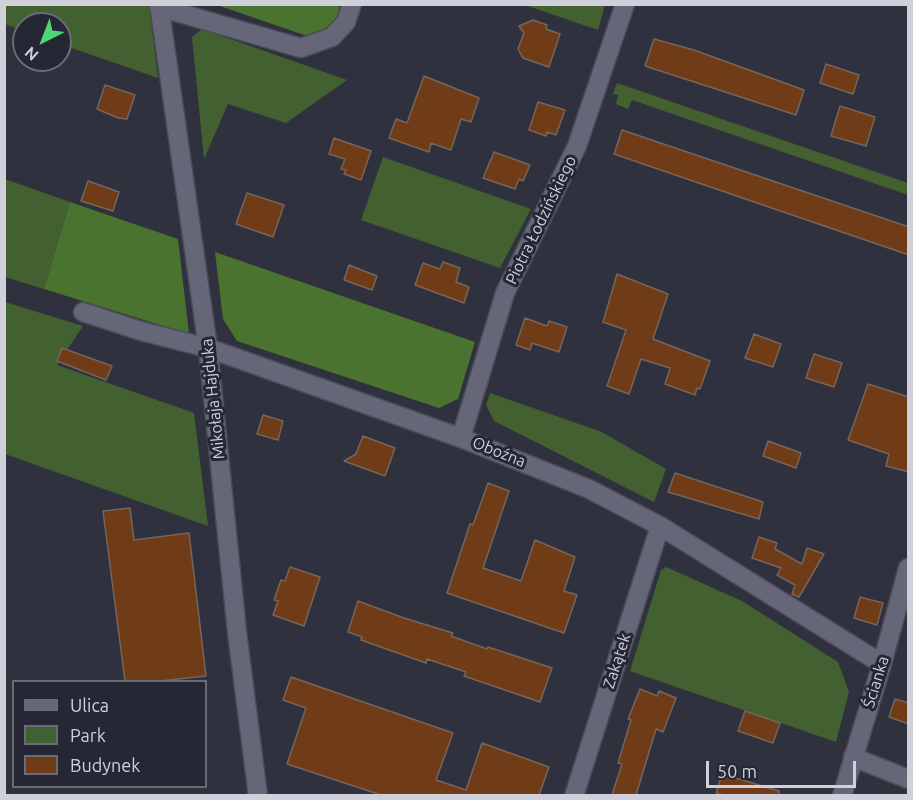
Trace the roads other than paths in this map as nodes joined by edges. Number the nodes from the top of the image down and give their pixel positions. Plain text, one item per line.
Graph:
1 (352, 4) edge
2 (624, 4) edge
3 (159, 6) edge
4 (83, 312) dead end
5 (208, 348) junction
6 (462, 438) junction
7 (660, 526) junction
8 (909, 568) edge
9 (882, 664) junction
10 (853, 757) junction
11 (909, 779) edge
12 (258, 795) edge
13 (574, 795) edge
14 (842, 795) edge

1 - 3 street
2 - 6 street, Piotra Łodzińskiego
3 - 5 street, Mikołaja Hajduka
4 - 5 street, Oboźna
5 - 6 street, Oboźna
5 - 12 street, Mikołaja Hajduka
6 - 7 street, Oboźna
7 - 9 street, Oboźna
7 - 13 street, Zakątek
8 - 9 street, Ścianka
9 - 10 street, Ścianka
10 - 11 street
10 - 14 street, Ścianka

